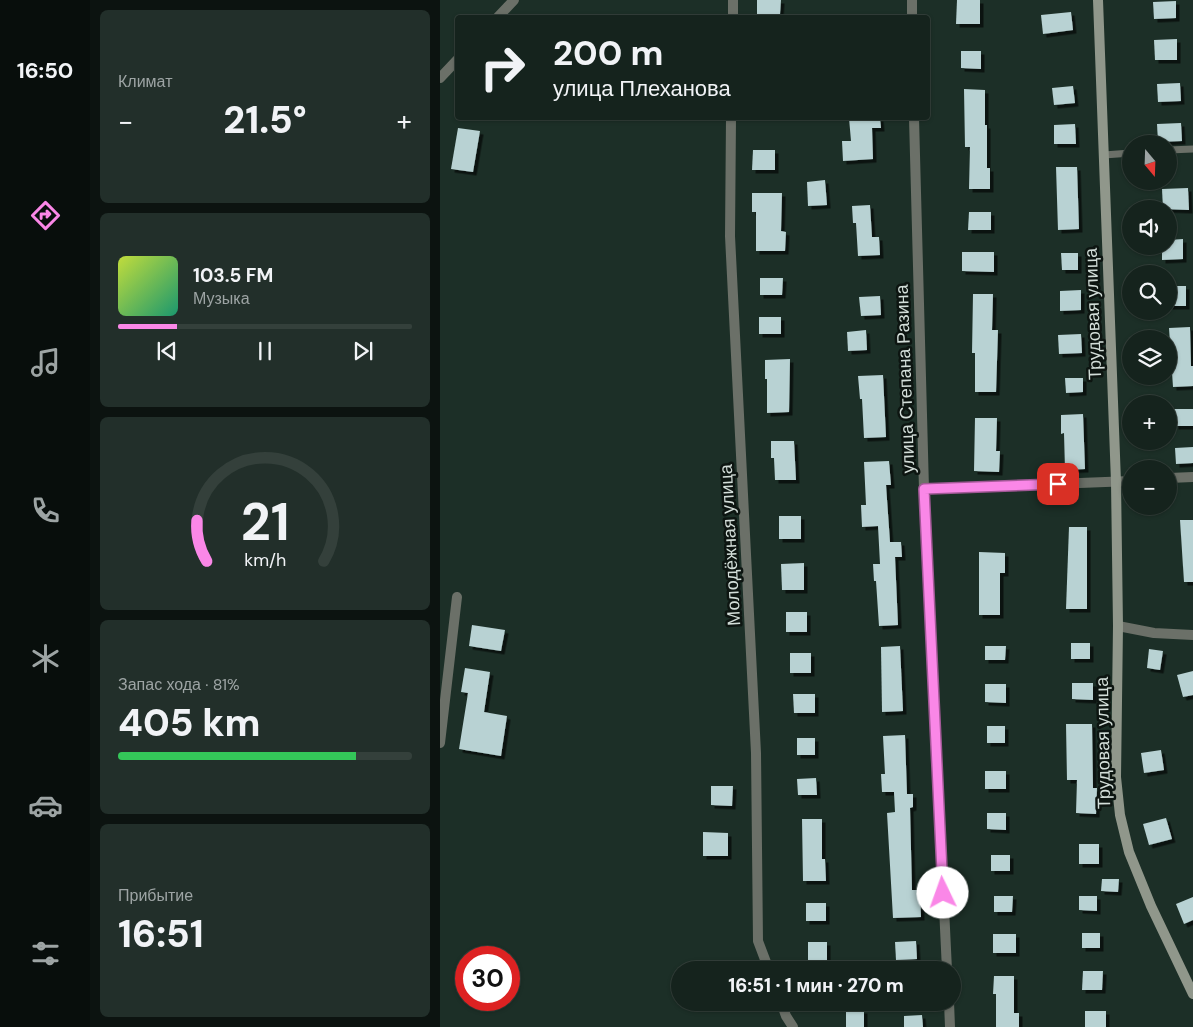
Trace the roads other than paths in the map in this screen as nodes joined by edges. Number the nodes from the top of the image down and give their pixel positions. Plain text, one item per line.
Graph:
1 (514, 0) edge
2 (733, 0) edge
3 (912, 0) edge
4 (1098, 0) edge
5 (500, 15) edge
6 (732, 15) edge
7 (912, 15) edge
8 (455, 62) edge
9 (440, 78) edge
10 (731, 120) edge
11 (914, 120) edge
12 (1193, 149) edge
13 (1178, 150) edge
14 (1122, 154) edge
15 (1104, 155) junction
16 (1193, 477) edge
17 (1177, 478) edge
18 (1116, 482) junction
19 (1122, 482) edge
20 (924, 489) junction
21 (457, 597) dead end
22 (1118, 626) junction
23 (1193, 635) edge
24 (440, 742) edge
25 (765, 961) edge
26 (947, 961) edge
27 (1193, 994) edge
28 (784, 1011) edge
29 (949, 1011) edge
30 (793, 1027) edge
31 (950, 1027) edge

1 - 5 street
2 - 6 street
3 - 7 street
4 - 15 street, Трудовая улица
8 - 9 street
10 - 25 street, Молодёжная улица
11 - 20 street, улица Степана Разина
12 - 13 lane
14 - 15 lane
15 - 18 street, Трудовая улица
16 - 17 street
18 - 19 street
18 - 20 street
18 - 22 street, Трудовая улица
20 - 26 street, улица Степана Разина
21 - 24 street
22 - 23 street
22 - 27 street, Трудовая улица
28 - 30 street
29 - 31 street

